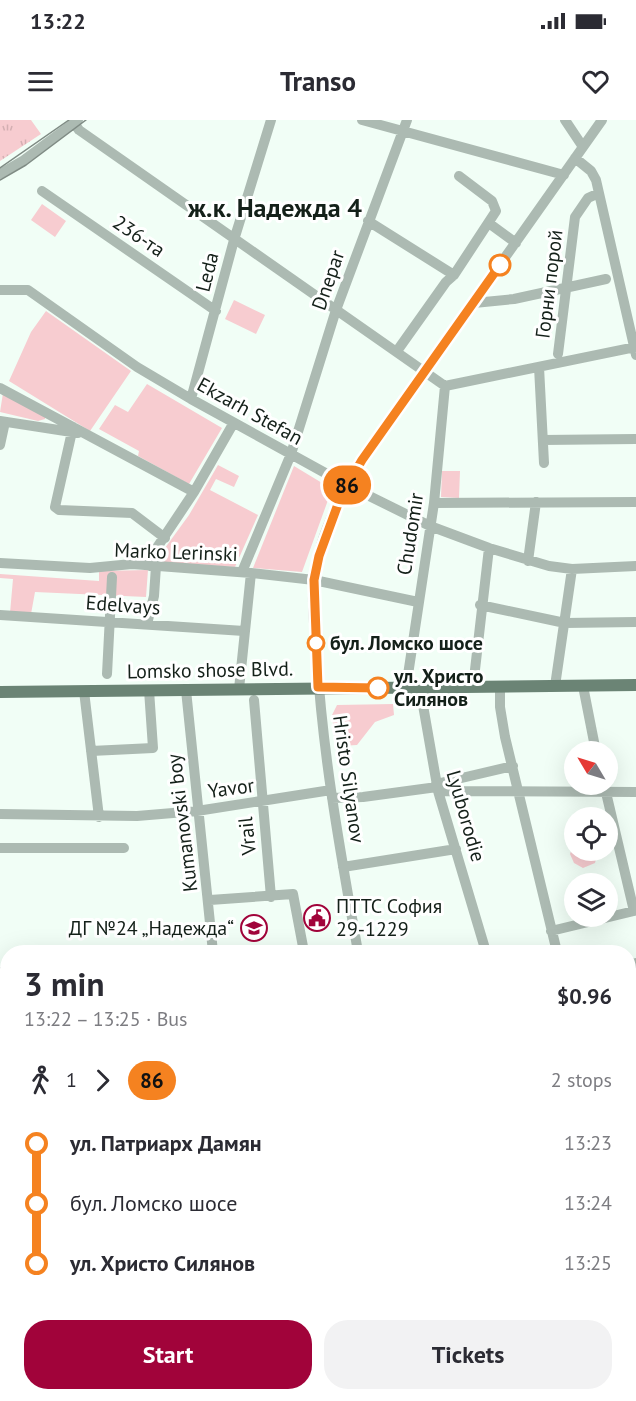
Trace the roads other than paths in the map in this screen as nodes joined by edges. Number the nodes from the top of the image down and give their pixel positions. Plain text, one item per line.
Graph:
1 (271, 120) edge
2 (362, 120) edge
3 (407, 120) edge
4 (565, 120) edge
5 (602, 120) edge
6 (76, 122) edge
7 (402, 132) junction
8 (583, 147) junction
9 (575, 159) junction
10 (0, 174) edge
11 (564, 175) junction
12 (459, 176) dead end
13 (42, 191) dead end
14 (598, 193) junction
15 (368, 221) junction
16 (490, 224) junction
17 (234, 240) junction
18 (516, 243) junction
19 (454, 275) junction
20 (606, 279) dead end
21 (567, 286) junction
22 (0, 290) edge
23 (474, 303) junction
24 (336, 310) junction
25 (216, 311) junction
26 (636, 347) edge
27 (397, 351) junction
28 (558, 354) dead end
29 (636, 355) edge
30 (539, 368) junction
31 (426, 372) junction
32 (445, 386) junction
33 (0, 388) edge
34 (191, 399) junction
35 (2, 421) edge
36 (233, 424) junction
37 (73, 429) junction
38 (636, 439) edge
39 (543, 440) junction
40 (0, 445) edge
41 (291, 454) junction
42 (544, 463) dead end
43 (347, 485) junction
44 (194, 492) junction
45 (536, 502) junction
46 (636, 502) edge
47 (434, 503) junction
48 (430, 526) junction
49 (165, 538) junction
50 (489, 548) junction
51 (528, 561) junction
52 (0, 563) edge
53 (153, 566) junction
54 (636, 567) edge
55 (572, 569) junction
56 (246, 573) junction
57 (112, 576) dead end
58 (314, 580) junction
59 (418, 603) junction
60 (480, 604) junction
61 (0, 615) edge
62 (111, 622) junction
63 (636, 622) edge
64 (565, 623) junction
65 (147, 624) junction
66 (244, 631) junction
67 (107, 674) dead end
68 (583, 686) junction
69 (636, 686) edge
70 (318, 687) junction
71 (473, 687) junction
72 (500, 687) junction
73 (555, 687) junction
74 (406, 688) junction
75 (420, 688) junction
76 (239, 689) junction
77 (148, 690) junction
78 (186, 690) junction
79 (84, 691) junction
80 (0, 692) edge
81 (254, 700) dead end
82 (594, 741) edge
83 (91, 751) junction
84 (513, 766) junction
85 (437, 787) junction
86 (618, 790) edge
87 (564, 791) edge
88 (636, 792) edge
89 (520, 793) junction
90 (332, 794) junction
91 (606, 795) edge
92 (262, 802) junction
93 (197, 811) junction
94 (0, 814) edge
95 (99, 817) junction
96 (0, 848) edge
97 (124, 848) dead end
98 (456, 849) junction
99 (343, 867) junction
100 (271, 897) junction
101 (210, 900) junction
102 (551, 931) junction
103 (213, 945) edge
104 (303, 945) edge
105 (357, 945) edge
106 (484, 945) edge
107 (555, 945) edge

1 - 17 street, Leda
2 - 7 street
3 - 7 street, Dnepar
4 - 8 street
5 - 8 street, Hristo Silyanov
6 - 10 street
6 - 17 street
7 - 11 street
7 - 15 street, Dnepar
8 - 9 street, Hristo Silyanov
9 - 11 street, Hristo Silyanov
9 - 14 street
11 - 18 street, Hristo Silyanov
12 - 16 street
13 - 25 street, 236-та
14 - 21 street, Горни порой
14 - 26 street
15 - 19 street
15 - 24 street, Dnepar
16 - 18 street
16 - 19 street
17 - 24 street
17 - 25 street, Leda
18 - 23 street, Hristo Silyanov
19 - 27 street
20 - 21 street
21 - 23 street
21 - 28 street, Горни порой
22 - 34 street, Ekzarh Stefan
23 - 31 street, Hristo Silyanov
24 - 27 street
24 - 41 street, Dnepar
25 - 34 street, Leda
26 - 29 street
26 - 30 street
27 - 31 street
30 - 32 street
30 - 39 street
31 - 32 street
31 - 43 street, Hristo Silyanov
32 - 47 street, Chudomir
33 - 37 street
34 - 36 street, Ekzarh Stefan
35 - 37 street
35 - 40 street
36 - 41 street, Ekzarh Stefan
36 - 44 street
37 - 44 street
37 - 49 street
38 - 39 street
39 - 42 street
41 - 43 street, Ekzarh Stefan
41 - 56 street, Dnepar
43 - 48 street, Ekzarh Stefan
43 - 58 street, Hristo Silyanov
44 - 49 street
45 - 46 street
45 - 47 street
45 - 51 street
47 - 48 street, Chudomir
48 - 50 street, Ekzarh Stefan
48 - 59 street, Chudomir
49 - 53 street
50 - 51 street, Ekzarh Stefan
50 - 60 street
51 - 55 street, Ekzarh Stefan
52 - 53 street, Marko Lerinski
53 - 56 street, Marko Lerinski
53 - 65 street
54 - 55 street, Ekzarh Stefan
55 - 64 street
56 - 58 street, Marko Lerinski
56 - 66 street
57 - 62 street
58 - 59 street, Marko Lerinski
58 - 70 street, Hristo Silyanov
59 - 74 street, Chudomir
60 - 64 street
60 - 71 street
61 - 62 street, Edelvays
62 - 65 street, Edelvays
62 - 67 street
63 - 64 street
64 - 73 street
65 - 66 street, Edelvays
66 - 76 street
68 - 69 main road, Lomsko shose Blvd.
68 - 73 main road, Lomsko shose Blvd.
68 - 82 street
70 - 74 main road, Lomsko shose Blvd.
70 - 76 main road, Lomsko shose Blvd.
70 - 90 street, Hristo Silyanov
71 - 72 main road, Lomsko shose Blvd.
71 - 75 main road, Lomsko shose Blvd.
72 - 73 main road, Lomsko shose Blvd.
72 - 84 street
74 - 75 main road, Lomsko shose Blvd.
75 - 85 street, Lyuborodie
76 - 78 main road, Lomsko shose Blvd.
77 - 78 main road, Lomsko shose Blvd.
77 - 79 main road, Lomsko shose Blvd.
77 - 83 street
78 - 93 street, Kumanovski boy
79 - 80 main road, Lomsko shose Blvd.
79 - 83 street
81 - 92 street, Vrail
83 - 95 street
84 - 85 street
84 - 89 street
85 - 89 street
85 - 90 street, Yavor
85 - 98 street, Lyuborodie
86 - 88 street
87 - 89 street
89 - 102 street
90 - 92 street, Yavor
90 - 99 street, Hristo Silyanov
91 - 102 street
92 - 93 street, Yavor
92 - 100 street, Vrail
93 - 95 street, Yavor
93 - 101 street, Kumanovski boy
94 - 95 street, Yavor
96 - 97 street
98 - 99 street
98 - 106 street, Lyuborodie
99 - 105 street, Hristo Silyanov
100 - 101 street
100 - 104 street
101 - 103 street, Kumanovski boy
102 - 107 street

